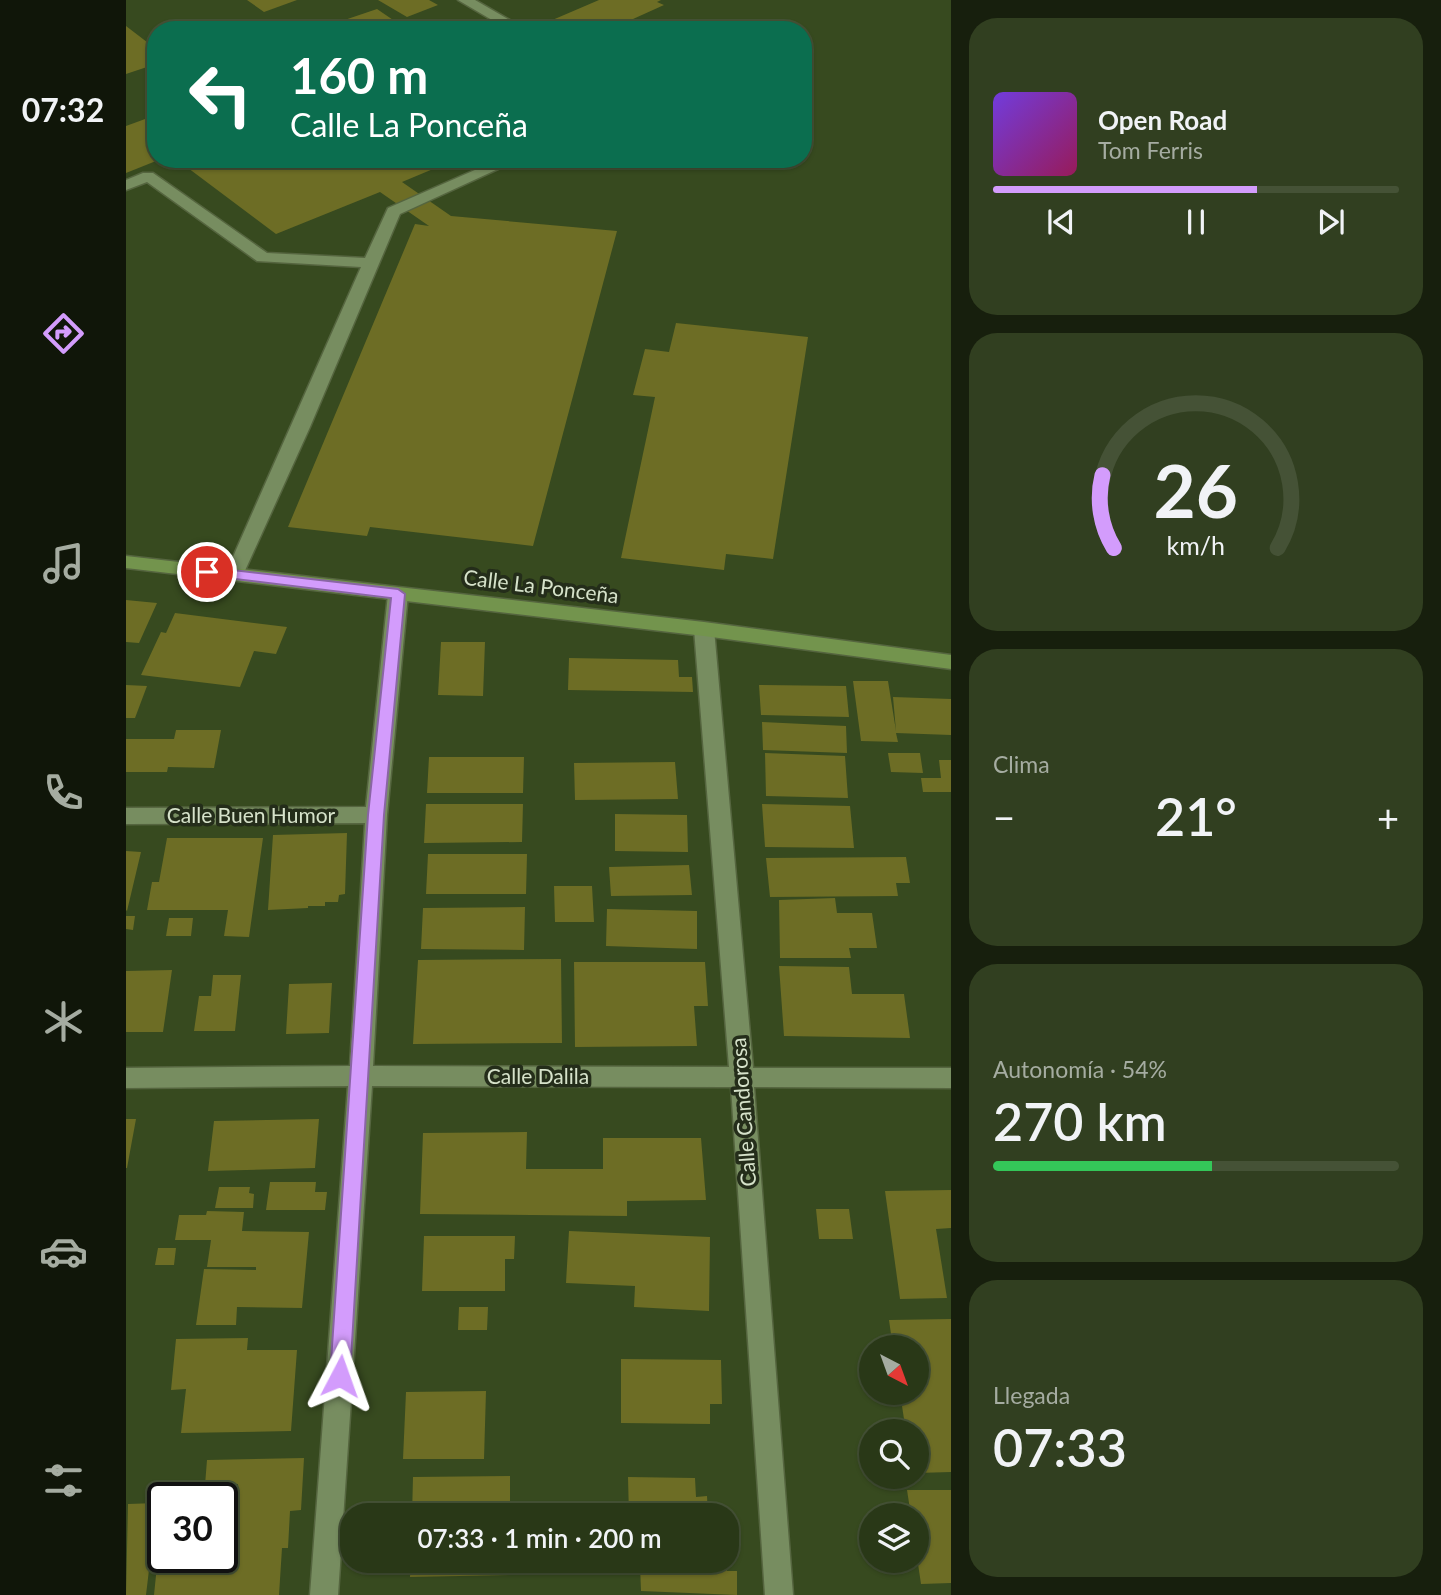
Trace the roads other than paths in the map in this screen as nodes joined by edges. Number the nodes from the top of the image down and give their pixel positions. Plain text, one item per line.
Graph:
1 (465, 0) edge
2 (504, 21) edge
3 (492, 168) edge
4 (126, 184) edge
5 (369, 263) junction
6 (126, 562) edge
7 (234, 575) junction
8 (398, 594) junction
9 (704, 629) junction
10 (951, 662) edge
11 (376, 815) junction
12 (126, 816) edge
13 (361, 1076) junction
14 (126, 1078) edge
15 (742, 1079) junction
16 (951, 1079) edge
17 (324, 1595) edge
18 (779, 1595) edge

1 - 2 street
3 - 5 street
4 - 5 street
5 - 7 street
6 - 7 main road, Calle La Ponceña
7 - 8 main road, Calle La Ponceña
8 - 9 main road, Calle La Ponceña
8 - 11 street
9 - 10 main road, Calle La Ponceña
9 - 15 street, Calle Candorosa
11 - 12 street, Calle Buen Humor
11 - 13 street
13 - 14 street, Calle Dalila
13 - 15 street, Calle Dalila
13 - 17 street
15 - 16 street, Calle Dalila
15 - 18 street, Calle Candorosa

